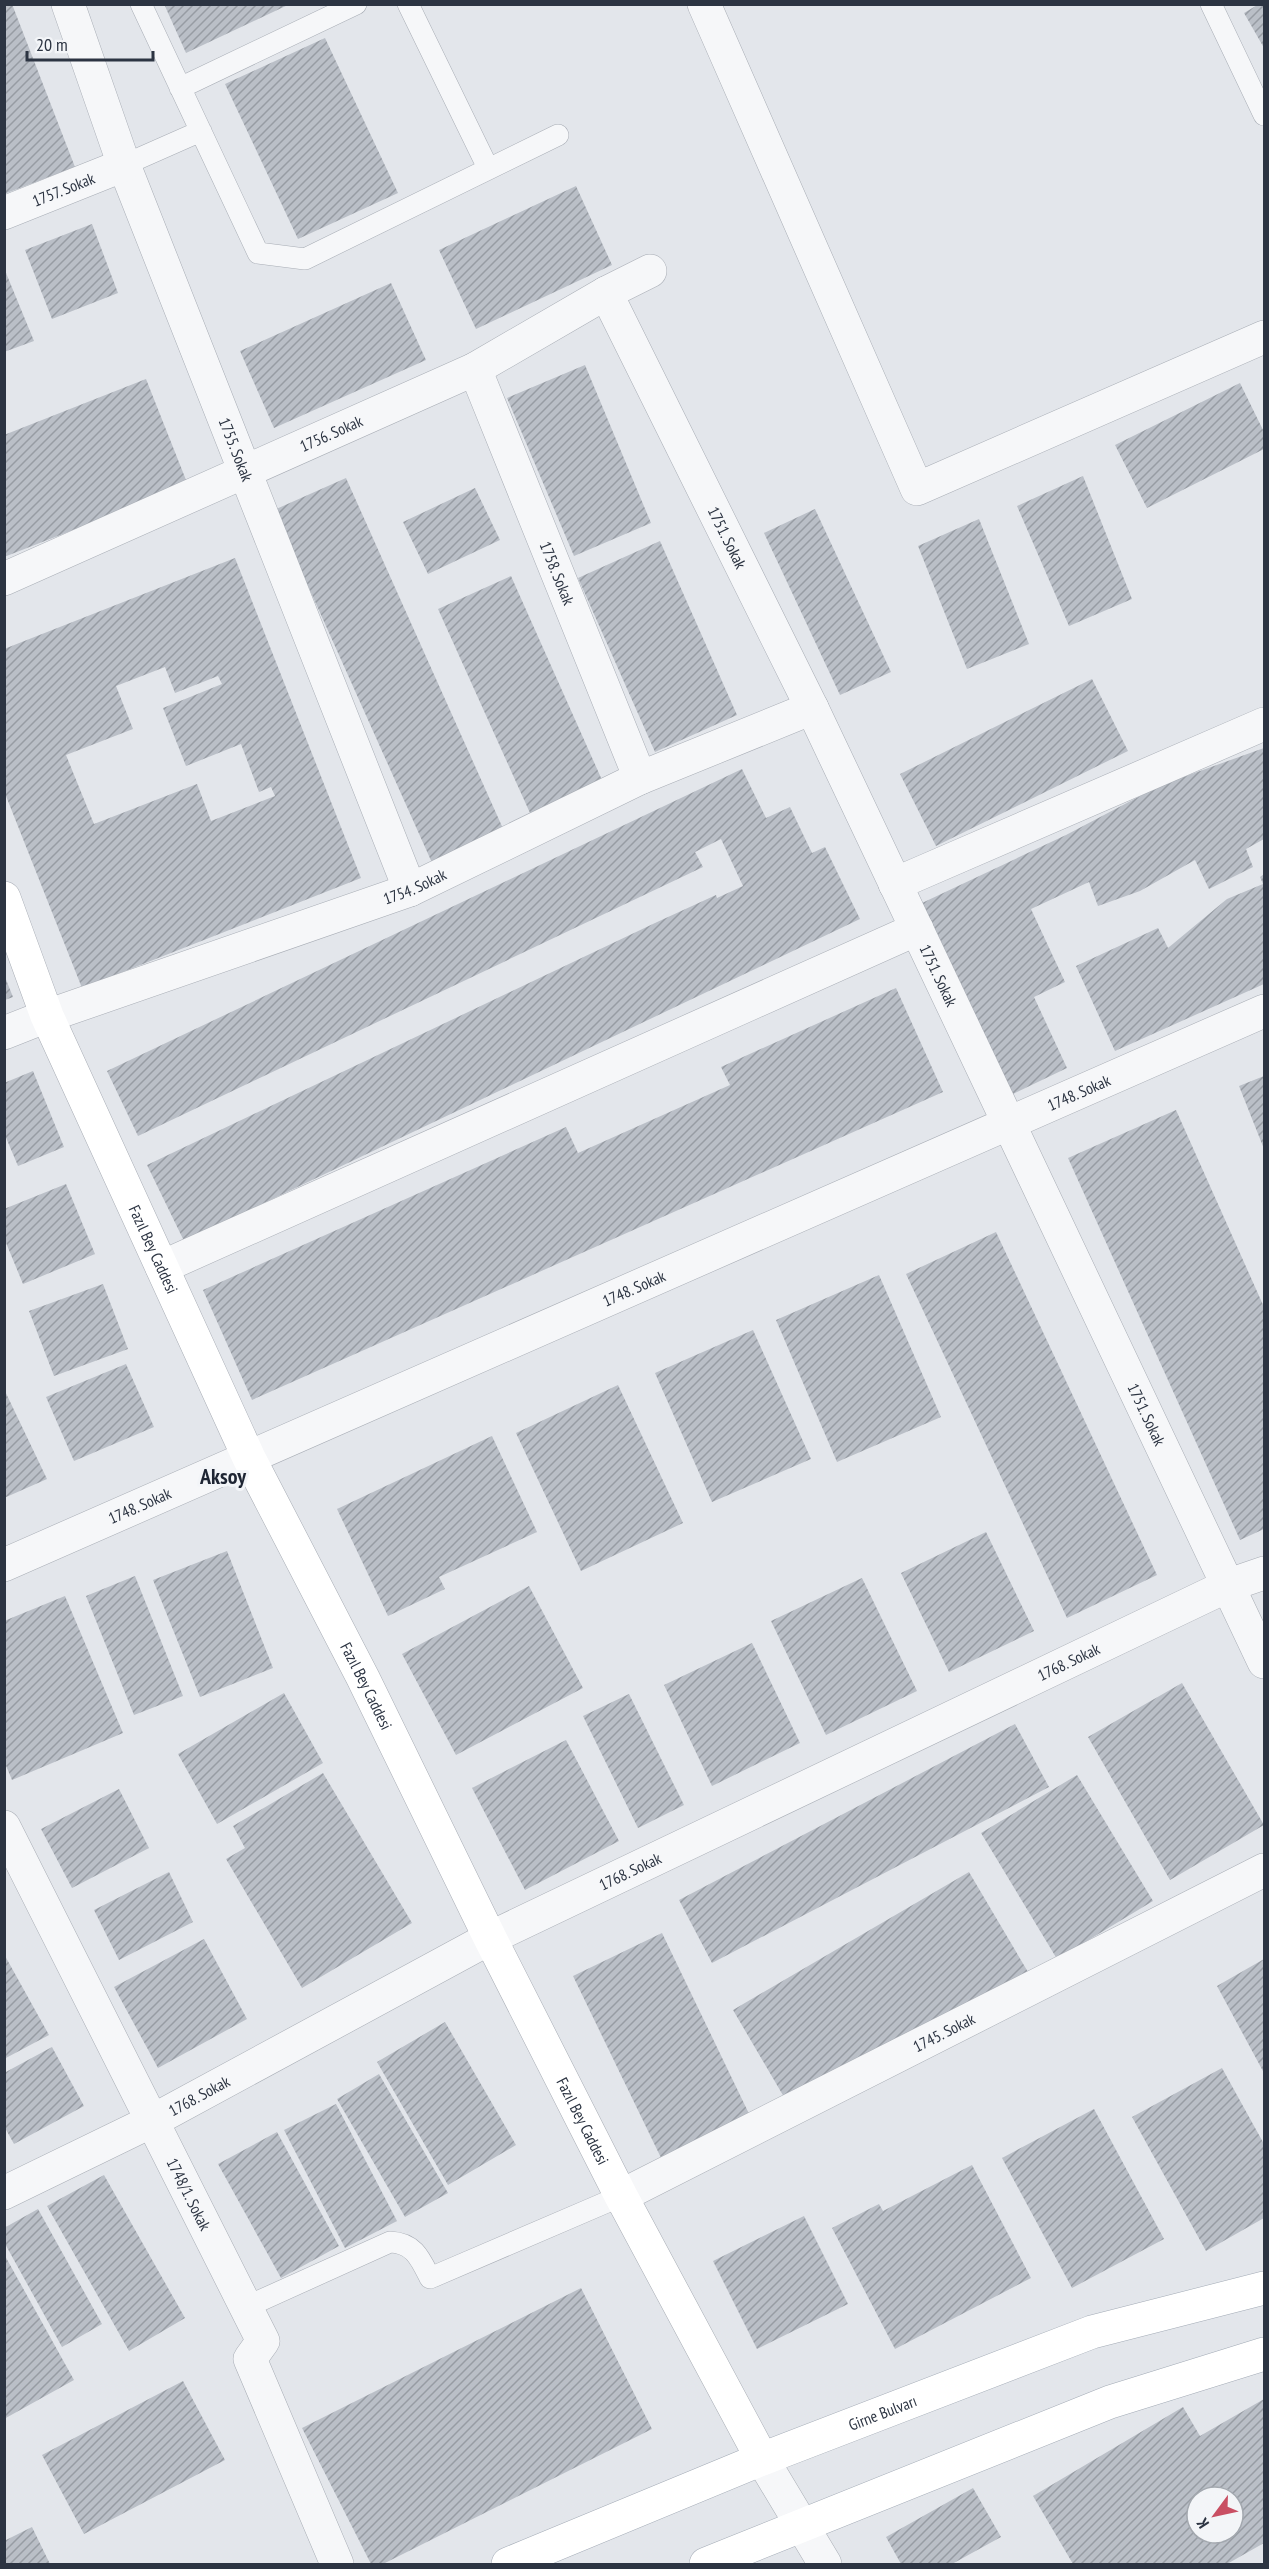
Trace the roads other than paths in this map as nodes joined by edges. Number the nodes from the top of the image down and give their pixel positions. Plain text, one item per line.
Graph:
1 (68, 4) edge
2 (141, 4) edge
3 (356, 4) edge
4 (408, 4) edge
5 (704, 4) edge
6 (1211, 4) edge
7 (180, 88) junction
8 (1264, 115) edge
9 (201, 131) junction
10 (558, 135) dead end
11 (124, 165) junction
12 (488, 168) junction
13 (4, 213) edge
14 (650, 271) dead end
15 (606, 293) junction
16 (1264, 337) edge
17 (475, 369) junction
18 (246, 473) junction
19 (4, 579) edge
20 (812, 708) junction
21 (1264, 724) edge
22 (640, 778) junction
23 (895, 884) junction
24 (410, 890) junction
25 (4, 898) edge
26 (917, 929) junction
27 (1264, 1011) edge
28 (47, 1016) junction
29 (4, 1033) edge
30 (1008, 1123) junction
31 (162, 1267) junction
32 (249, 1458) junction
33 (4, 1565) edge
34 (1264, 1573) edge
35 (1229, 1585) junction
36 (1264, 1662) edge
37 (4, 1827) edge
38 (1264, 1870) edge
39 (490, 1938) junction
40 (154, 2120) junction
41 (4, 2193) edge
42 (621, 2196) junction
43 (1264, 2288) edge
44 (246, 2307) junction
45 (1264, 2354) edge
46 (762, 2459) junction
47 (803, 2526) junction
48 (337, 2565) edge
49 (508, 2565) edge
50 (706, 2565) edge
51 (825, 2565) edge

1 - 11 street, 1755. Sokak
2 - 7 lane
3 - 7 lane
4 - 12 lane
5 - 16 street
6 - 8 lane
7 - 9 lane
9 - 11 lane
9 - 12 lane
10 - 12 lane
11 - 13 street, 1757. Sokak
11 - 18 street, 1755. Sokak
14 - 15 street, 1756. Sokak
15 - 17 street, 1756. Sokak
15 - 20 street, 1751. Sokak
17 - 18 street, 1756. Sokak
17 - 22 street, 1758. Sokak
18 - 19 street, 1756. Sokak
18 - 24 street, 1755. Sokak
20 - 22 street, 1754. Sokak
20 - 23 street, 1751. Sokak
21 - 23 street
22 - 24 street, 1754. Sokak
23 - 26 street, 1751. Sokak
24 - 28 street, 1754. Sokak
25 - 28 street, Fazıl Bey Caddesi
26 - 30 street, 1751. Sokak
26 - 31 street
27 - 30 street, 1748. Sokak
28 - 29 street, 1754. Sokak
28 - 31 street, Fazıl Bey Caddesi
30 - 32 street, 1748. Sokak
30 - 35 street, 1751. Sokak
31 - 32 street, Fazıl Bey Caddesi
32 - 33 street, 1748. Sokak
32 - 39 street, Fazıl Bey Caddesi
34 - 35 street, 1768. Sokak
35 - 36 street, 1751. Sokak
35 - 39 street, 1768. Sokak
37 - 40 street, 1748/1. Sokak
38 - 42 street, 1745. Sokak
39 - 40 street, 1768. Sokak
39 - 42 street, Fazıl Bey Caddesi
40 - 41 street, 1768. Sokak
40 - 44 street, 1748/1. Sokak
42 - 44 lane
42 - 46 street, Fazıl Bey Caddesi
43 - 46 street, Girne Bulvarı
44 - 48 street, 1748/1. Sokak
45 - 47 street
46 - 47 street
46 - 49 street, Girne Bulvarı
47 - 50 street
47 - 51 street

